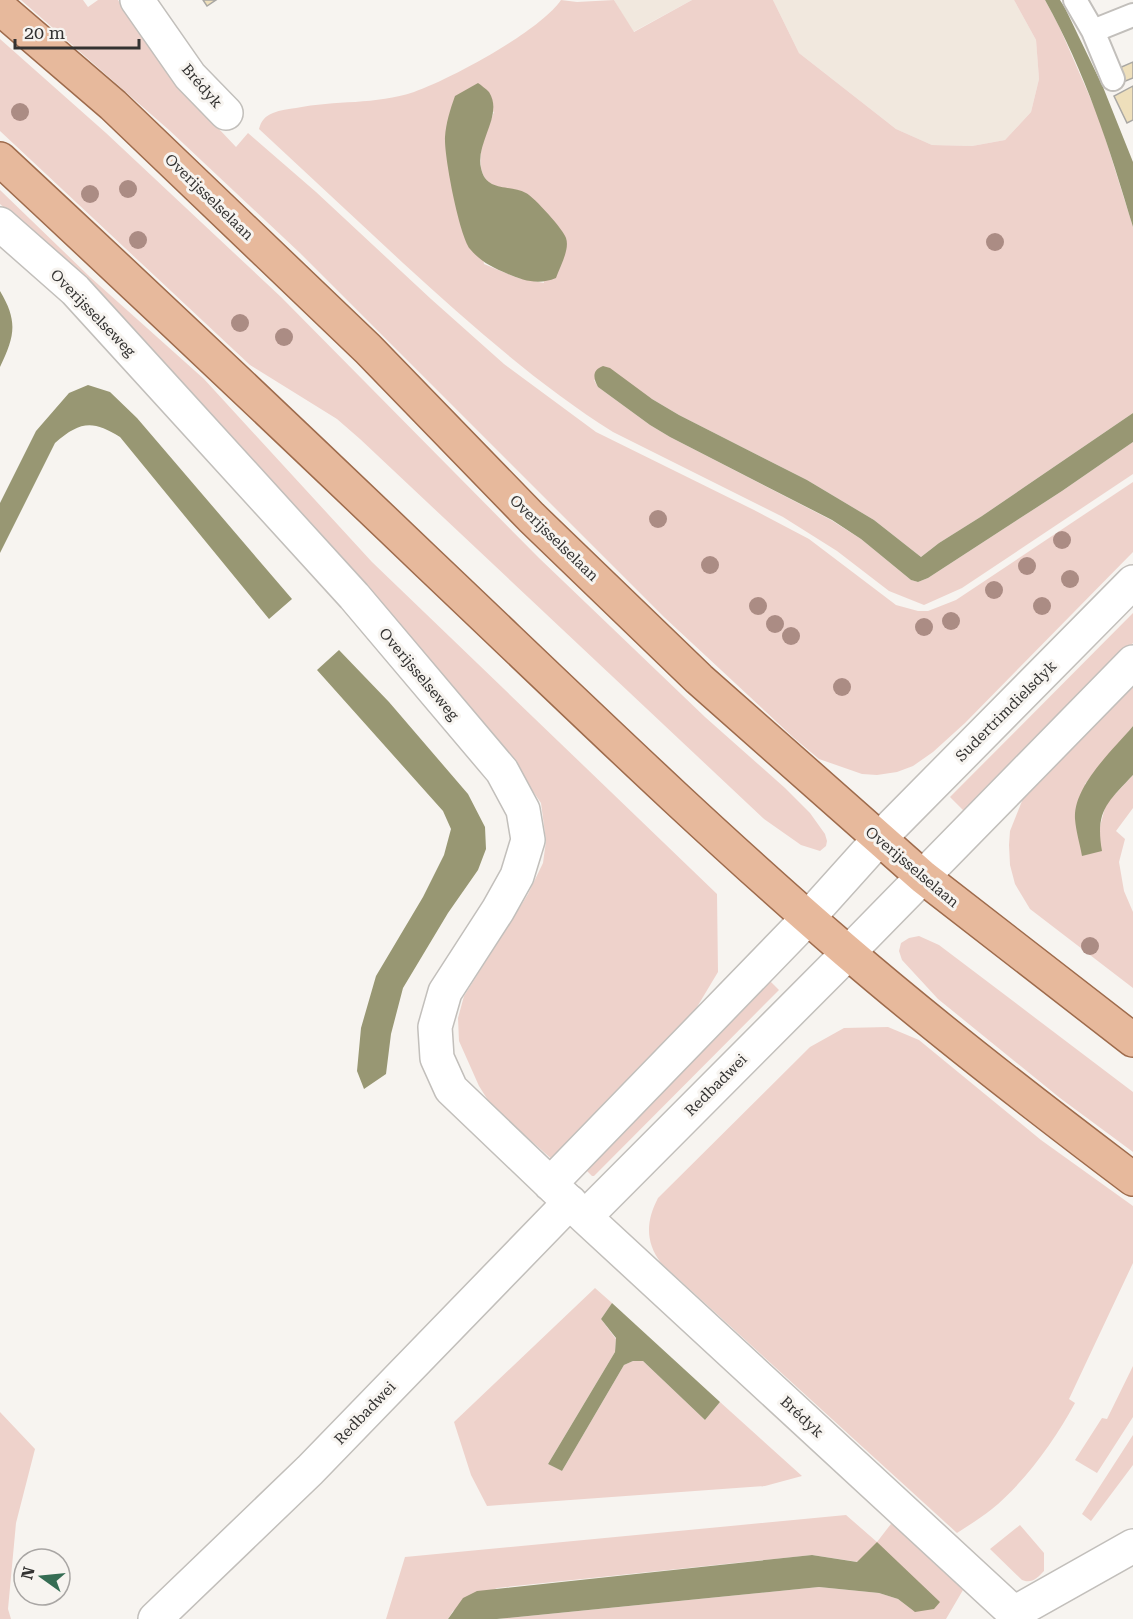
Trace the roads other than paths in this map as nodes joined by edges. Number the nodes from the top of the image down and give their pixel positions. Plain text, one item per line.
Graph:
1 (137, 0) edge
2 (1075, 0) edge
3 (0, 8) edge
4 (1133, 15) edge
5 (1093, 31) junction
6 (1113, 79) dead end
7 (226, 113) dead end
8 (0, 159) edge
9 (0, 224) edge
10 (1133, 582) edge
11 (1133, 662) edge
12 (879, 839) junction
13 (923, 877) junction
14 (808, 918) junction
15 (848, 953) junction
16 (1133, 1040) edge
17 (1133, 1179) edge
18 (568, 1201) junction
19 (1133, 1546) edge
20 (1015, 1616) edge
21 (155, 1619) edge

1 - 7 street, Brédyk
2 - 5 lane
3 - 12 main road, Overijsselselaan
4 - 5 lane
5 - 6 lane
8 - 14 main road
9 - 18 street, Overijsselseweg
10 - 12 street, Sudertrimdielsdyk
11 - 13 street
12 - 13 main road, Overijsselselaan
12 - 14 street, Sudertrimdielsdyk
13 - 15 street, Redbadwei
13 - 16 main road, Overijsselselaan
14 - 15 main road
14 - 18 street, Redbadwei
15 - 17 main road
15 - 18 street, Redbadwei
18 - 20 street, Brédyk
18 - 21 street, Redbadwei
19 - 20 street

